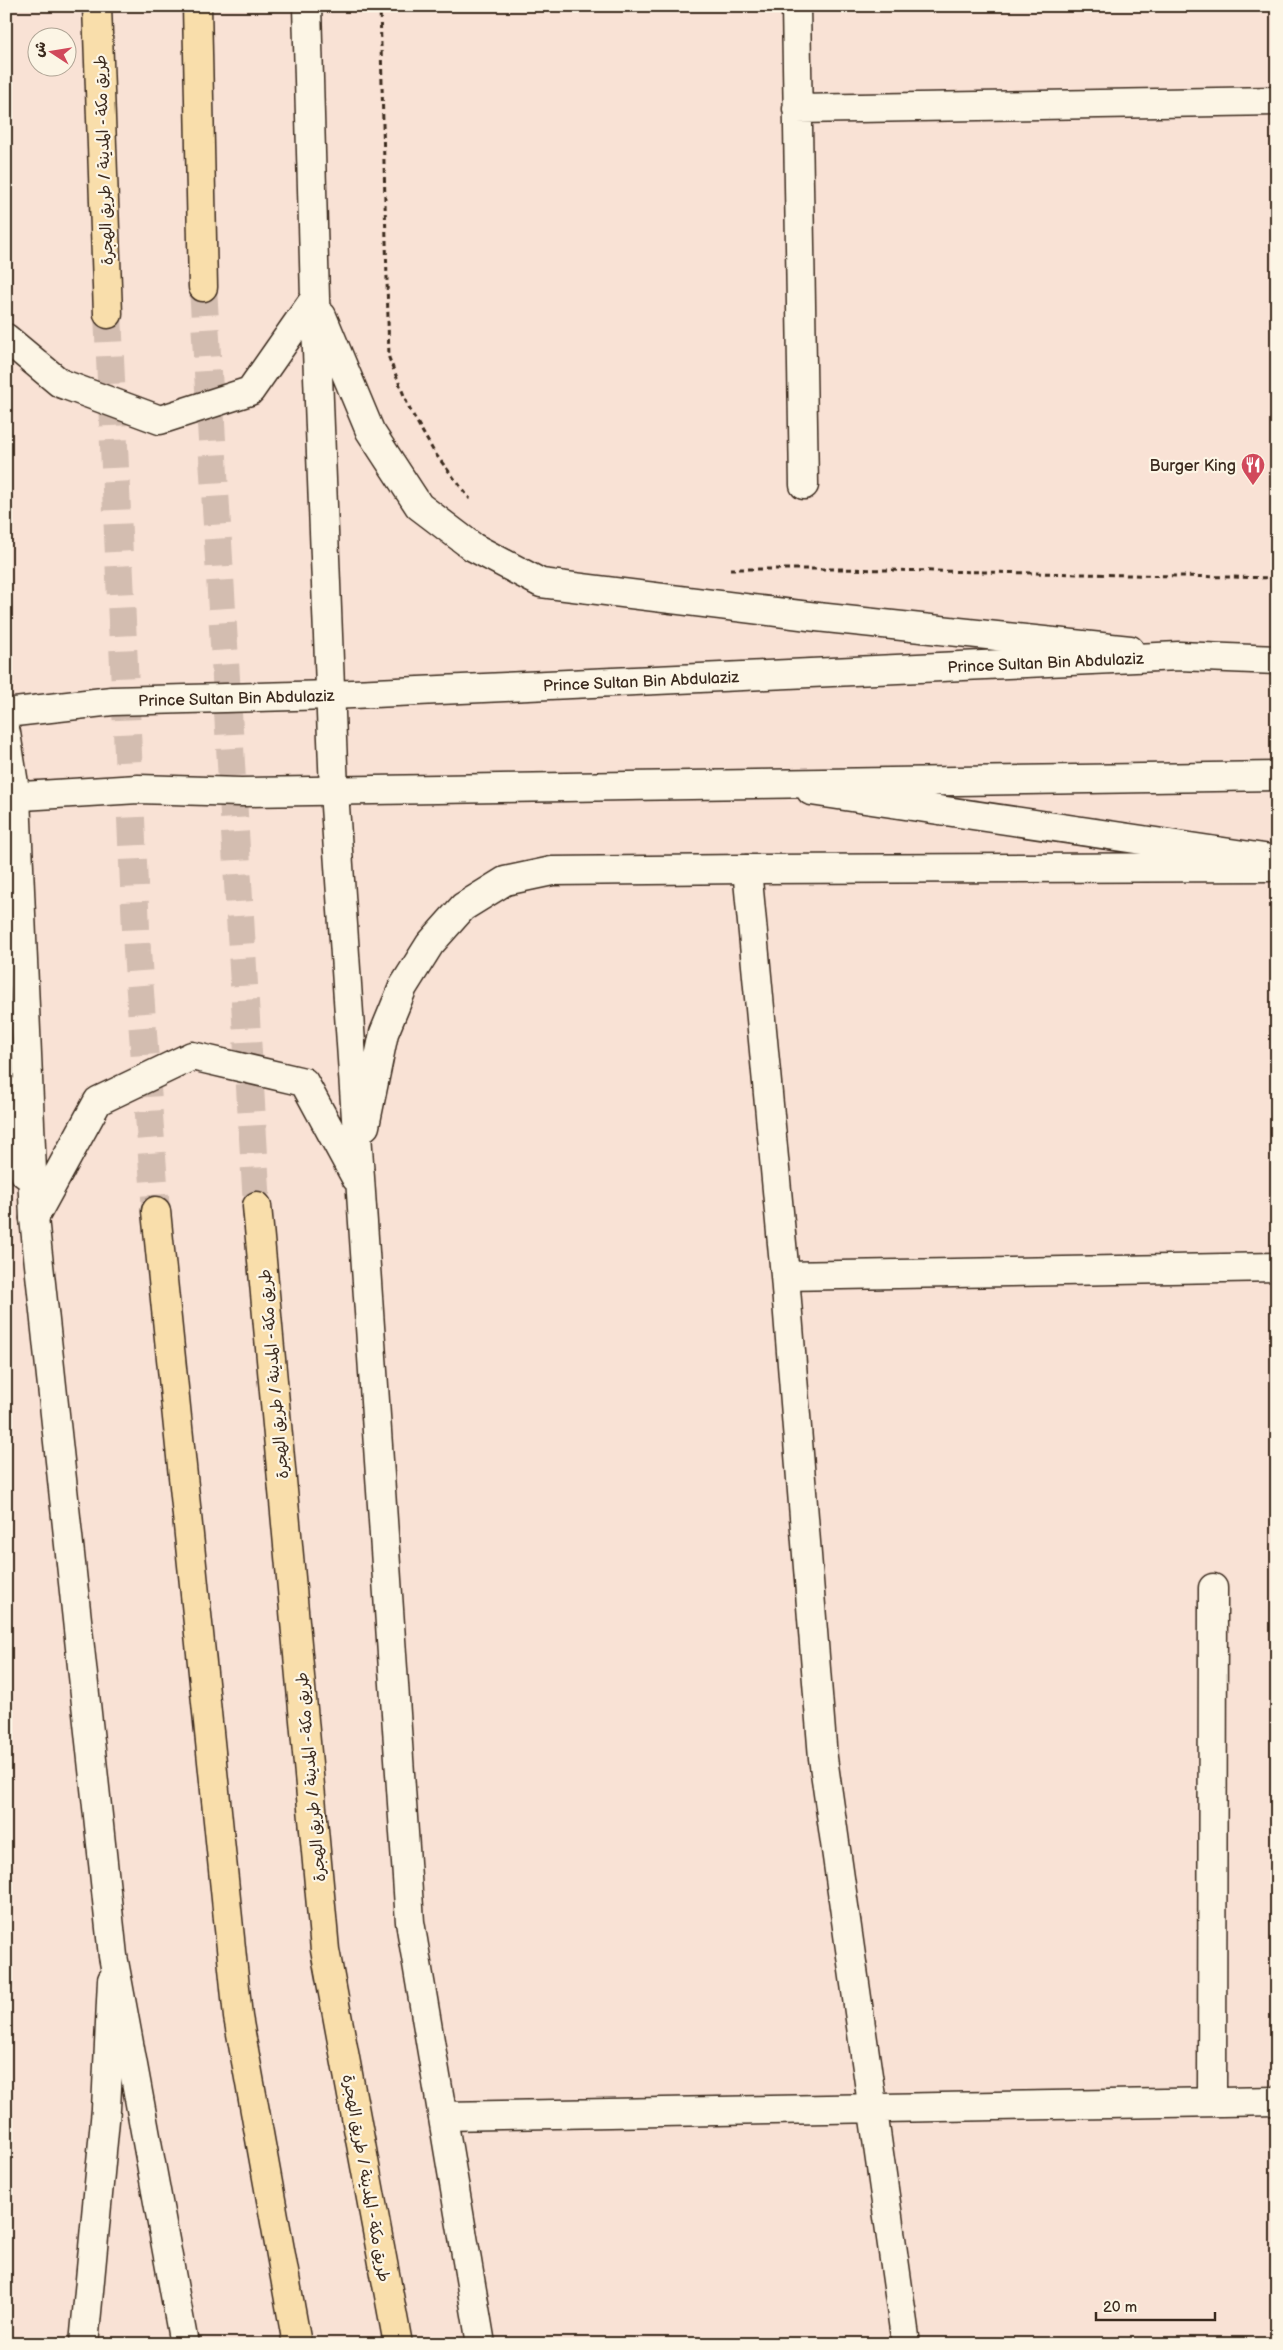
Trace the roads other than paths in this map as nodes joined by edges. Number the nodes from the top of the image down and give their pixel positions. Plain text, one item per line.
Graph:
1 (97, 6) edge
2 (197, 6) edge
3 (307, 6) edge
4 (796, 6) edge
5 (1277, 101) edge
6 (797, 109) junction
7 (203, 287) tunnel mouth
8 (315, 298) junction
9 (108, 314) tunnel mouth
10 (6, 338) edge
11 (804, 485) dead end
12 (1179, 656) junction
13 (1277, 660) edge
14 (331, 695) junction
15 (6, 713) edge
16 (6, 733) edge
17 (1277, 776) edge
18 (763, 784) junction
19 (334, 791) junction
20 (11, 797) edge
21 (1277, 860) edge
22 (1277, 867) edge
23 (747, 870) junction
24 (6, 1090) edge
25 (359, 1173) junction
26 (257, 1206) tunnel mouth
27 (156, 1211) tunnel mouth
28 (34, 1218) junction
29 (1277, 1267) edge
30 (785, 1276) junction
31 (1213, 1588) dead end
32 (113, 1956) junction
33 (1277, 2101) edge
34 (1212, 2102) junction
35 (871, 2108) junction
36 (443, 2116) junction
37 (84, 2344) edge
38 (184, 2344) edge
39 (297, 2344) edge
40 (398, 2344) edge
41 (481, 2344) edge
42 (906, 2344) edge

1 - 9 highway, طريق مكة - المدينة / طريق الهجرة
2 - 7 highway
3 - 8 street
4 - 6 street
5 - 6 street
6 - 11 street
8 - 10 street
8 - 12 street
8 - 14 street
12 - 13 street, Prince Sultan Bin Abdulaziz
12 - 14 street, Prince Sultan Bin Abdulaziz
14 - 15 street, Prince Sultan Bin Abdulaziz
14 - 19 street
16 - 20 street
17 - 18 street
18 - 19 street
18 - 21 street
19 - 20 street
19 - 25 street
20 - 28 street
22 - 23 street
23 - 25 street
23 - 30 street
24 - 28 street
25 - 28 street
25 - 36 street
26 - 40 highway, طريق مكة - المدينة / طريق الهجرة
27 - 39 highway
28 - 32 street
29 - 30 street
30 - 35 street
31 - 34 street
32 - 37 street
32 - 38 street
33 - 34 street
34 - 35 street
35 - 36 street
35 - 42 street
36 - 41 street

